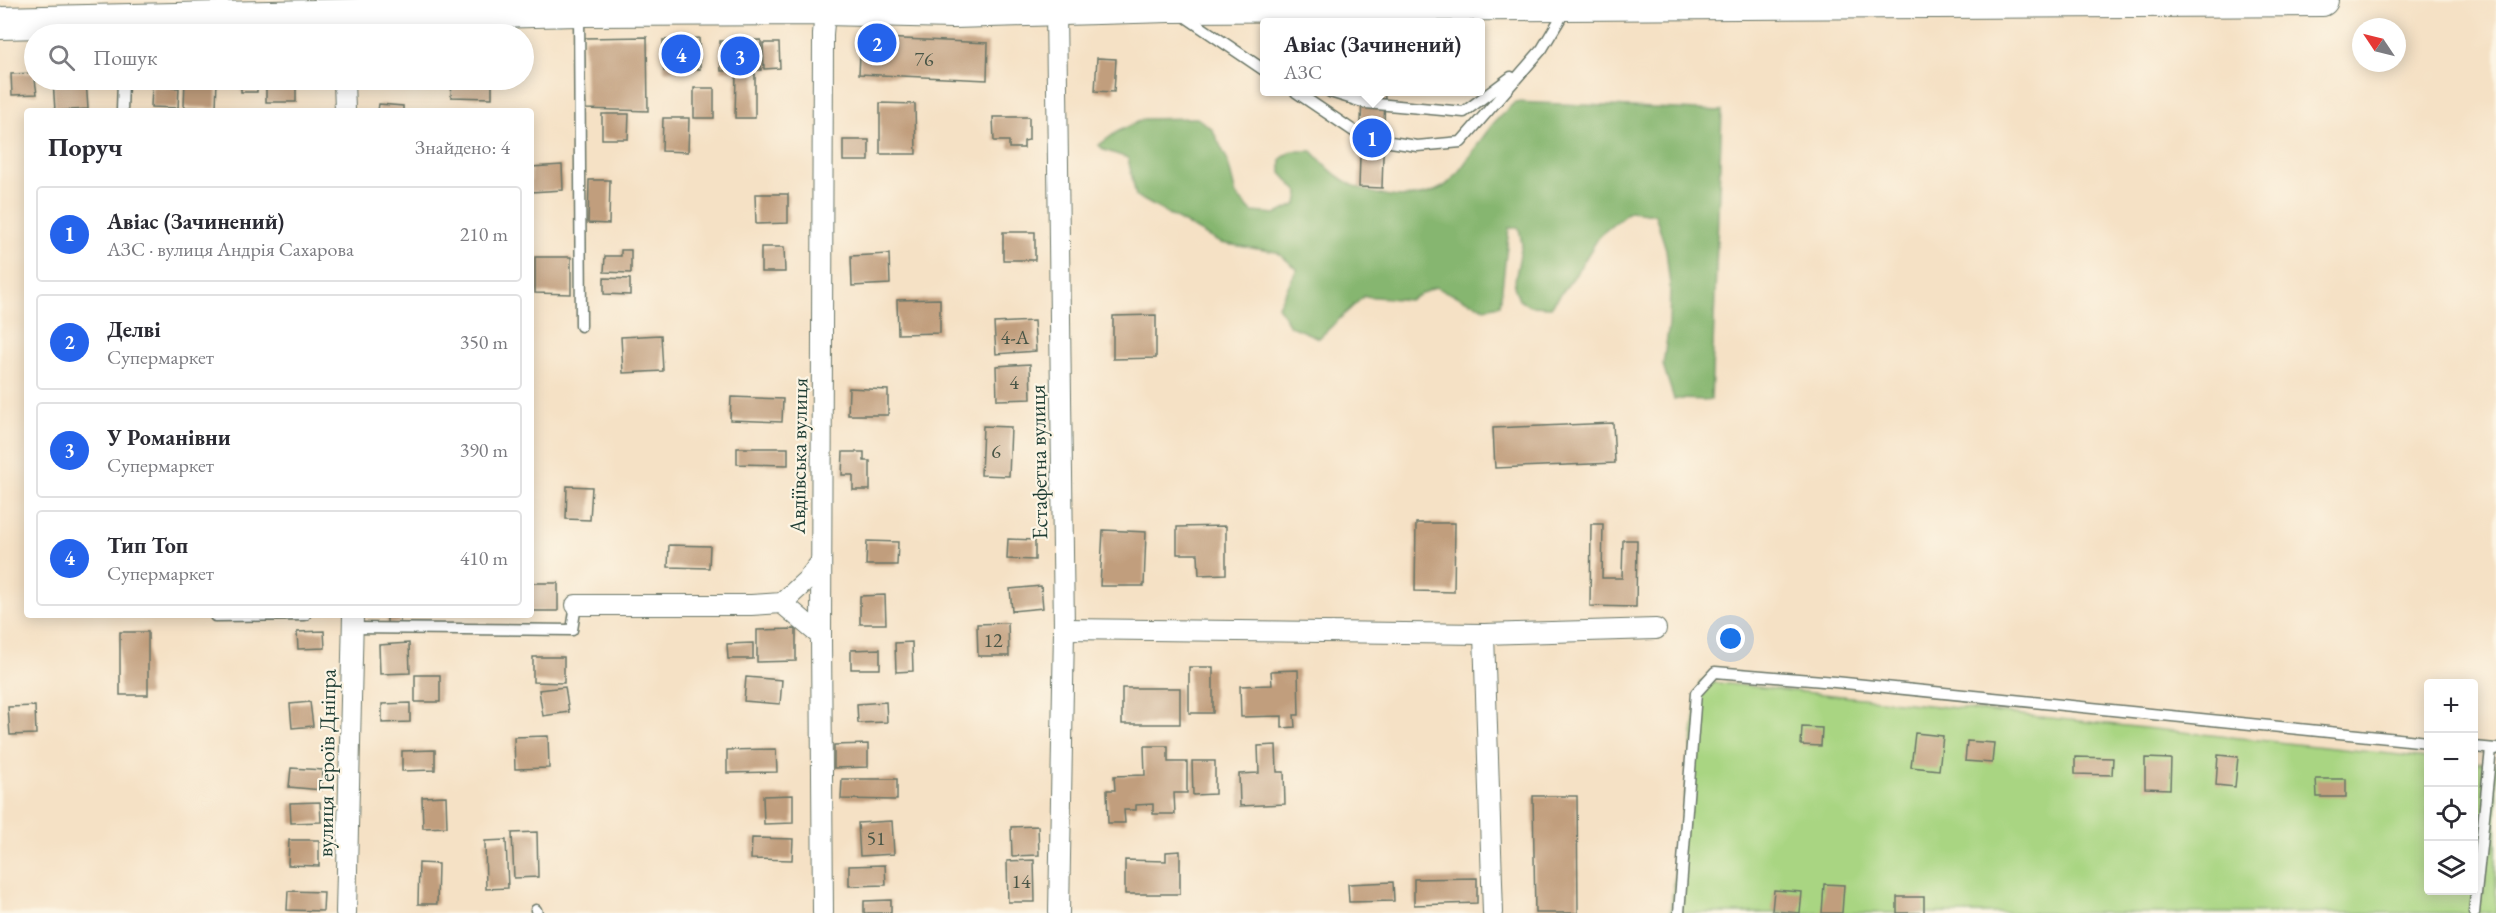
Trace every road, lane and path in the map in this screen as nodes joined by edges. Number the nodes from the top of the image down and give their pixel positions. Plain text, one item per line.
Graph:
1 (2322, 0) edge
2 (2208, 1) edge
3 (1730, 2) edge
4 (1524, 3) edge
5 (1276, 4) edge
6 (825, 5) edge
7 (1568, 5) junction
8 (953, 6) edge
9 (1170, 6) junction
10 (579, 10) junction
11 (1056, 10) junction
12 (343, 17) edge
13 (0, 23) edge
14 (25, 24) edge
15 (204, 24) edge
16 (1542, 49) junction
17 (1260, 67) edge
18 (123, 90) edge
19 (344, 90) edge
20 (1302, 96) edge
21 (1343, 96) edge
22 (122, 108) edge
23 (345, 108) edge
24 (581, 326) dead end
25 (821, 562) junction
26 (782, 603) junction
27 (576, 605) joint
28 (353, 622) edge
29 (1064, 629) junction
30 (1656, 629) dead end
31 (1484, 634) junction
32 (821, 636) junction
33 (2424, 742) edge
34 (2478, 747) edge
35 (2494, 749) edge
36 (346, 913) edge
37 (822, 913) edge
38 (1059, 913) edge
39 (1493, 913) edge
40 (1678, 913) edge
41 (2474, 913) edge

1 - 2 main road
2 - 3 main road
3 - 7 main road
4 - 5 main road
4 - 7 main road
5 - 9 main road
6 - 8 main road
6 - 10 main road
6 - 25 street, Авдіївська вулиця
7 - 16 lane
8 - 11 main road
9 - 11 main road
9 - 17 lane
10 - 12 main road
10 - 24 lane
11 - 29 street, Естафетна вулиця
12 - 15 main road
13 - 14 main road
16 - 20 lane
16 - 21 lane
18 - 22 lane
19 - 23 street
25 - 26 street
25 - 32 street, Авдіївська вулиця
26 - 27 street
26 - 32 street
27 - 28 lane
28 - 36 street, вулиця Героїв Дніпра
29 - 31 street
29 - 38 street, Естафетна вулиця
30 - 31 street
31 - 39 street
32 - 37 street, Авдіївська вулиця
33 - 40 lane
34 - 35 lane
35 - 41 lane

